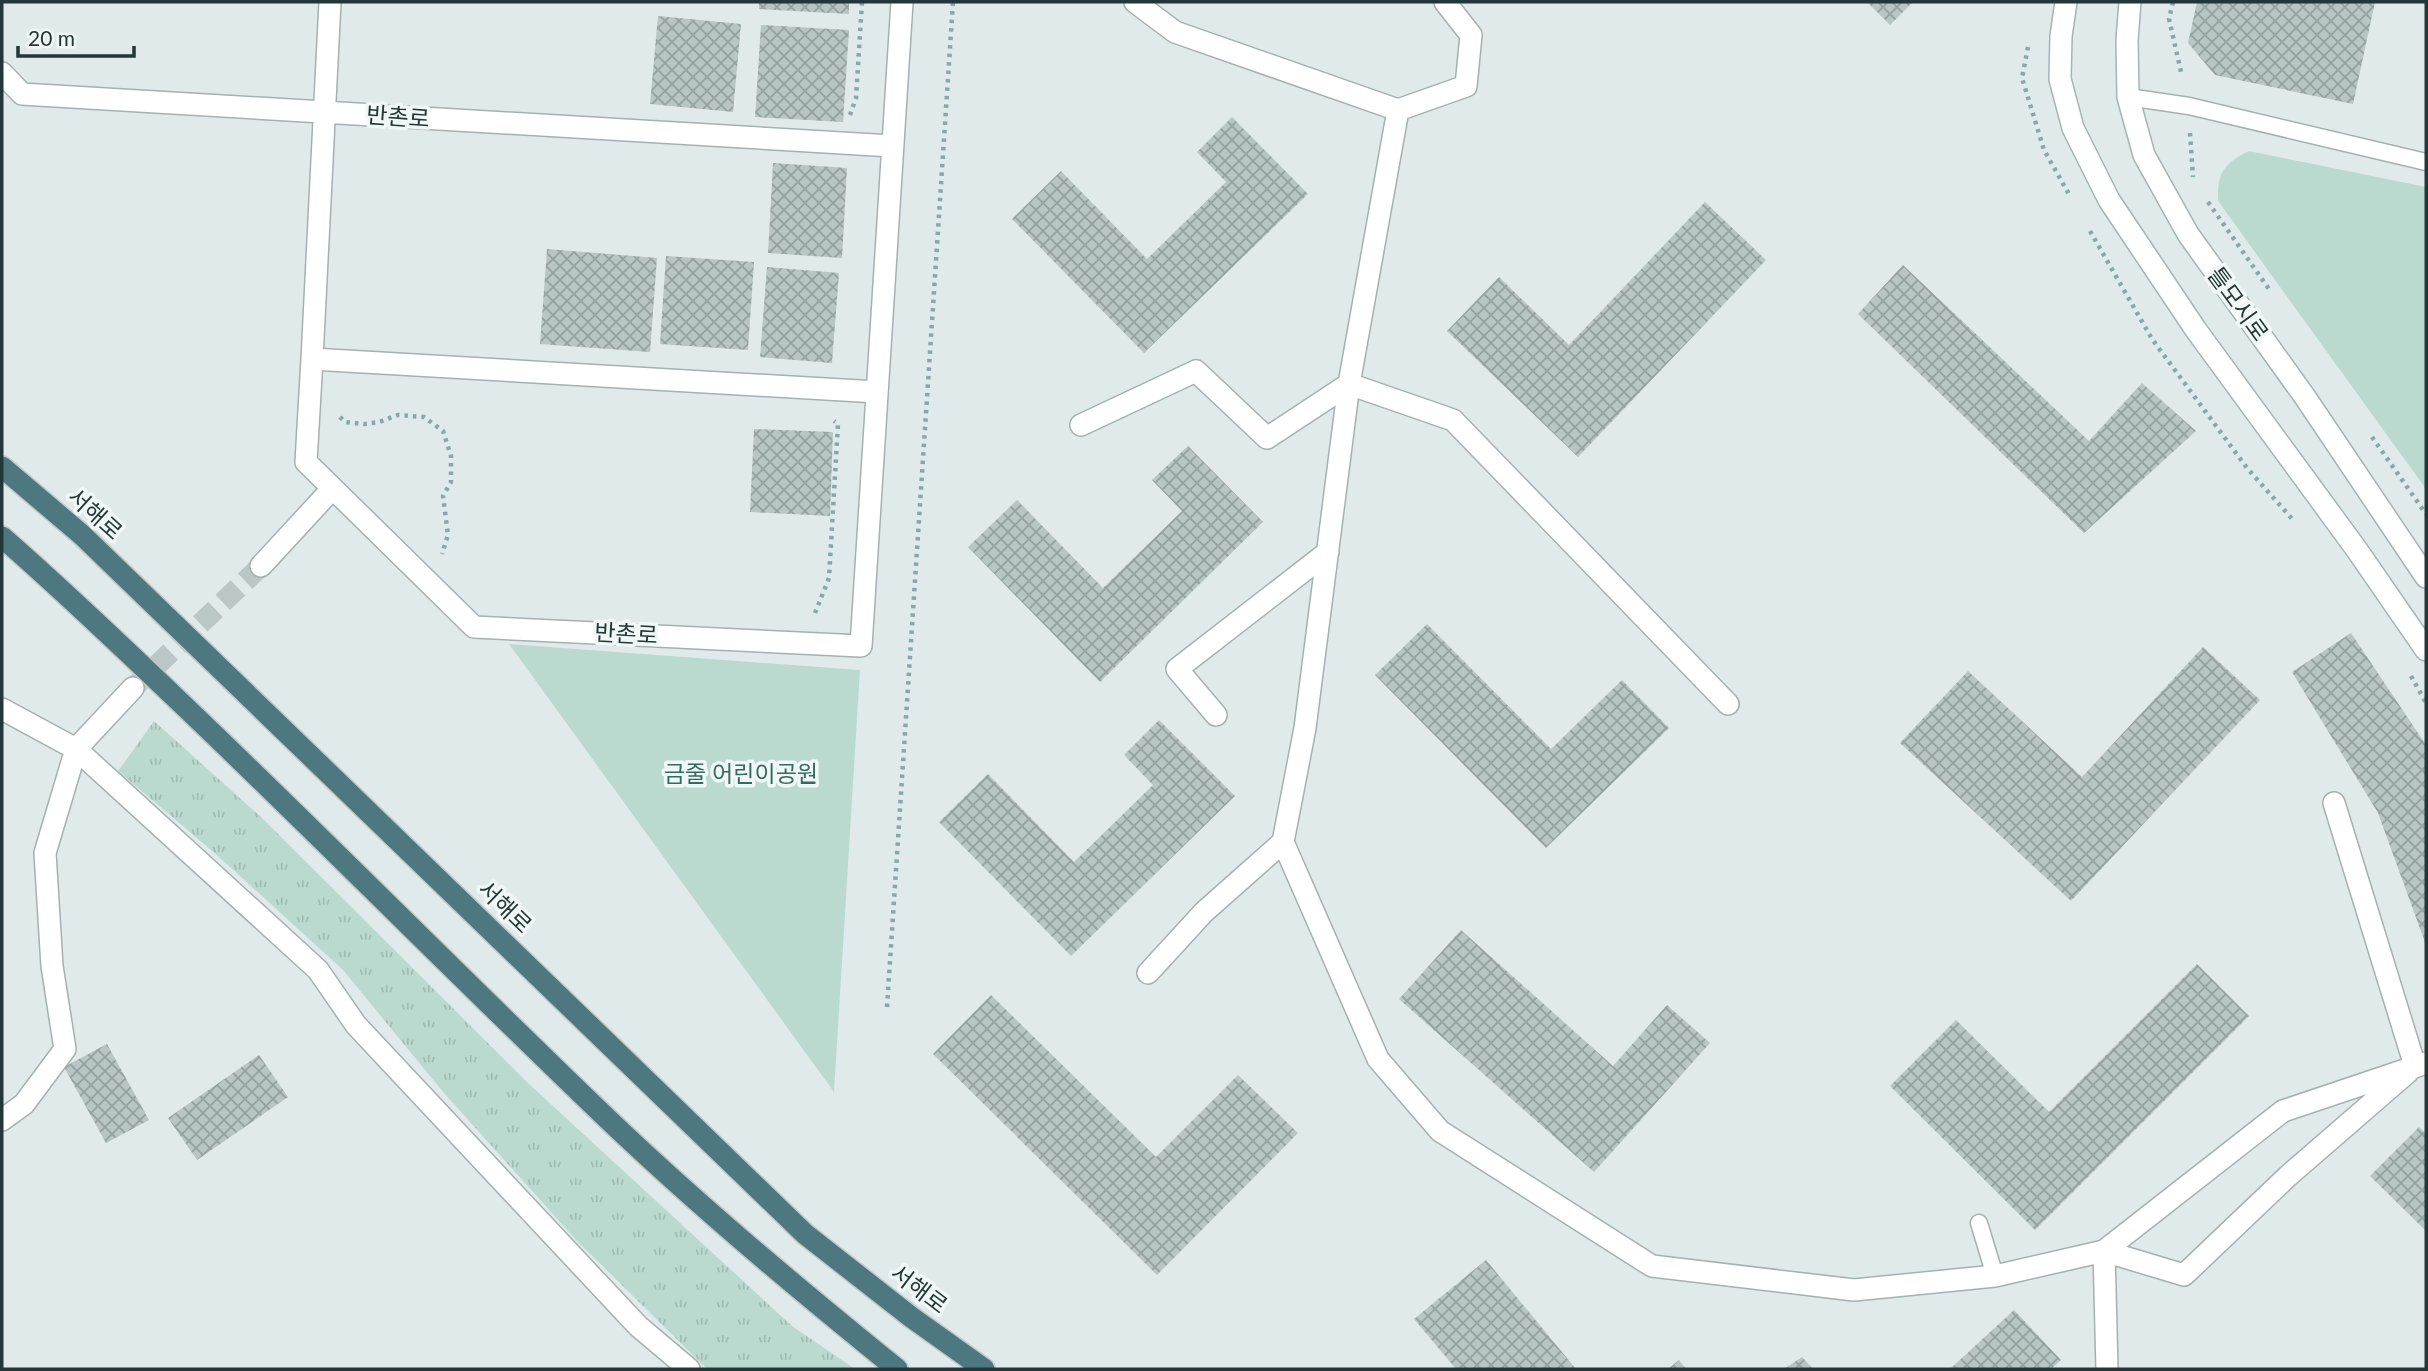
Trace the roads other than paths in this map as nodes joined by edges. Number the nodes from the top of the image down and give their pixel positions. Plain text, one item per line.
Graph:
1 (330, 2) edge
2 (902, 2) edge
3 (1135, 2) edge
4 (1445, 2) edge
5 (2066, 2) edge
6 (2130, 2) edge
7 (2, 73) edge
8 (2128, 97) junction
9 (1398, 110) junction
10 (324, 112) junction
11 (892, 146) junction
12 (2426, 162) edge
13 (312, 359) junction
14 (1349, 384) junction
15 (877, 392) junction
16 (1081, 425) dead end
17 (2, 467) edge
18 (332, 489) junction
19 (2, 537) edge
20 (1328, 552) junction
21 (261, 566) tunnel mouth
22 (2426, 577) edge
23 (2426, 650) edge
24 (133, 688) tunnel mouth
25 (1728, 704) dead end
26 (2, 709) edge
27 (1216, 715) dead end
28 (76, 750) junction
29 (2334, 803) dead end
30 (1283, 842) junction
31 (1148, 974) dead end
32 (2421, 1064) edge
33 (2, 1121) edge
34 (1979, 1223) dead end
35 (2104, 1251) junction
36 (1996, 1276) junction
37 (689, 1369) edge
38 (897, 1369) edge
39 (984, 1369) edge
40 (2107, 1369) edge

1 - 10 street, 반촌로
2 - 11 street, 반촌로
3 - 9 street
4 - 9 street
5 - 23 street
6 - 8 street, 틀모시로
7 - 10 street, 반촌로
8 - 12 lane
8 - 22 street, 틀모시로
9 - 14 street
10 - 11 street, 반촌로
10 - 13 street, 반촌로
11 - 15 street, 반촌로
13 - 15 street
13 - 18 street, 반촌로
14 - 16 street
14 - 20 street
14 - 25 street
15 - 18 street, 반촌로
17 - 39 highway, 서해로
18 - 21 street
19 - 38 highway
20 - 27 street
20 - 30 street
24 - 28 street
26 - 28 street
28 - 33 street
28 - 37 street
29 - 32 street
30 - 31 street
30 - 36 street
32 - 35 street
32 - 35 street
34 - 36 lane
35 - 36 street
35 - 40 street

